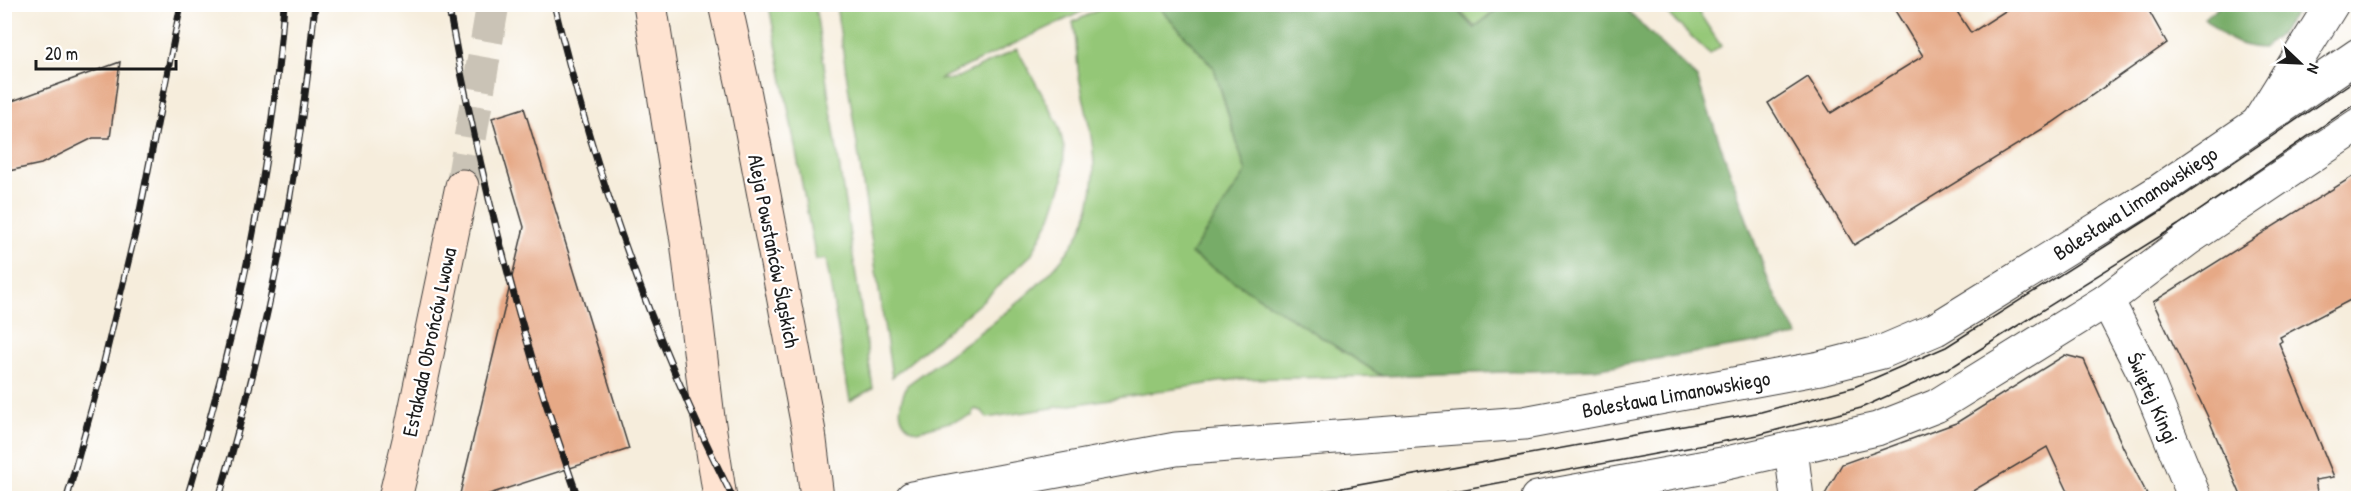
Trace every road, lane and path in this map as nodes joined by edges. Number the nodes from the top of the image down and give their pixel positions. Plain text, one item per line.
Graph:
1 (650, 4) edge
2 (725, 4) edge
3 (2332, 4) edge
4 (2358, 55) edge
5 (2258, 123) junction
6 (2358, 124) edge
7 (462, 186) tunnel mouth
8 (2107, 300) junction
9 (1791, 448) junction
10 (395, 498) edge
11 (720, 498) edge
12 (817, 498) edge
13 (912, 498) edge
14 (1536, 498) edge
15 (1797, 498) edge
16 (2195, 498) edge

1 - 11 main road
2 - 12 main road, Aleja Powstańców Śląskich
3 - 5 street
4 - 5 street, Bolesława Limanowskiego
5 - 13 street, Bolesława Limanowskiego
6 - 8 street
7 - 10 main road, Estakada Obrońców Lwowa
8 - 9 street
8 - 16 street, Świętej Kingi
9 - 14 street
9 - 15 street

